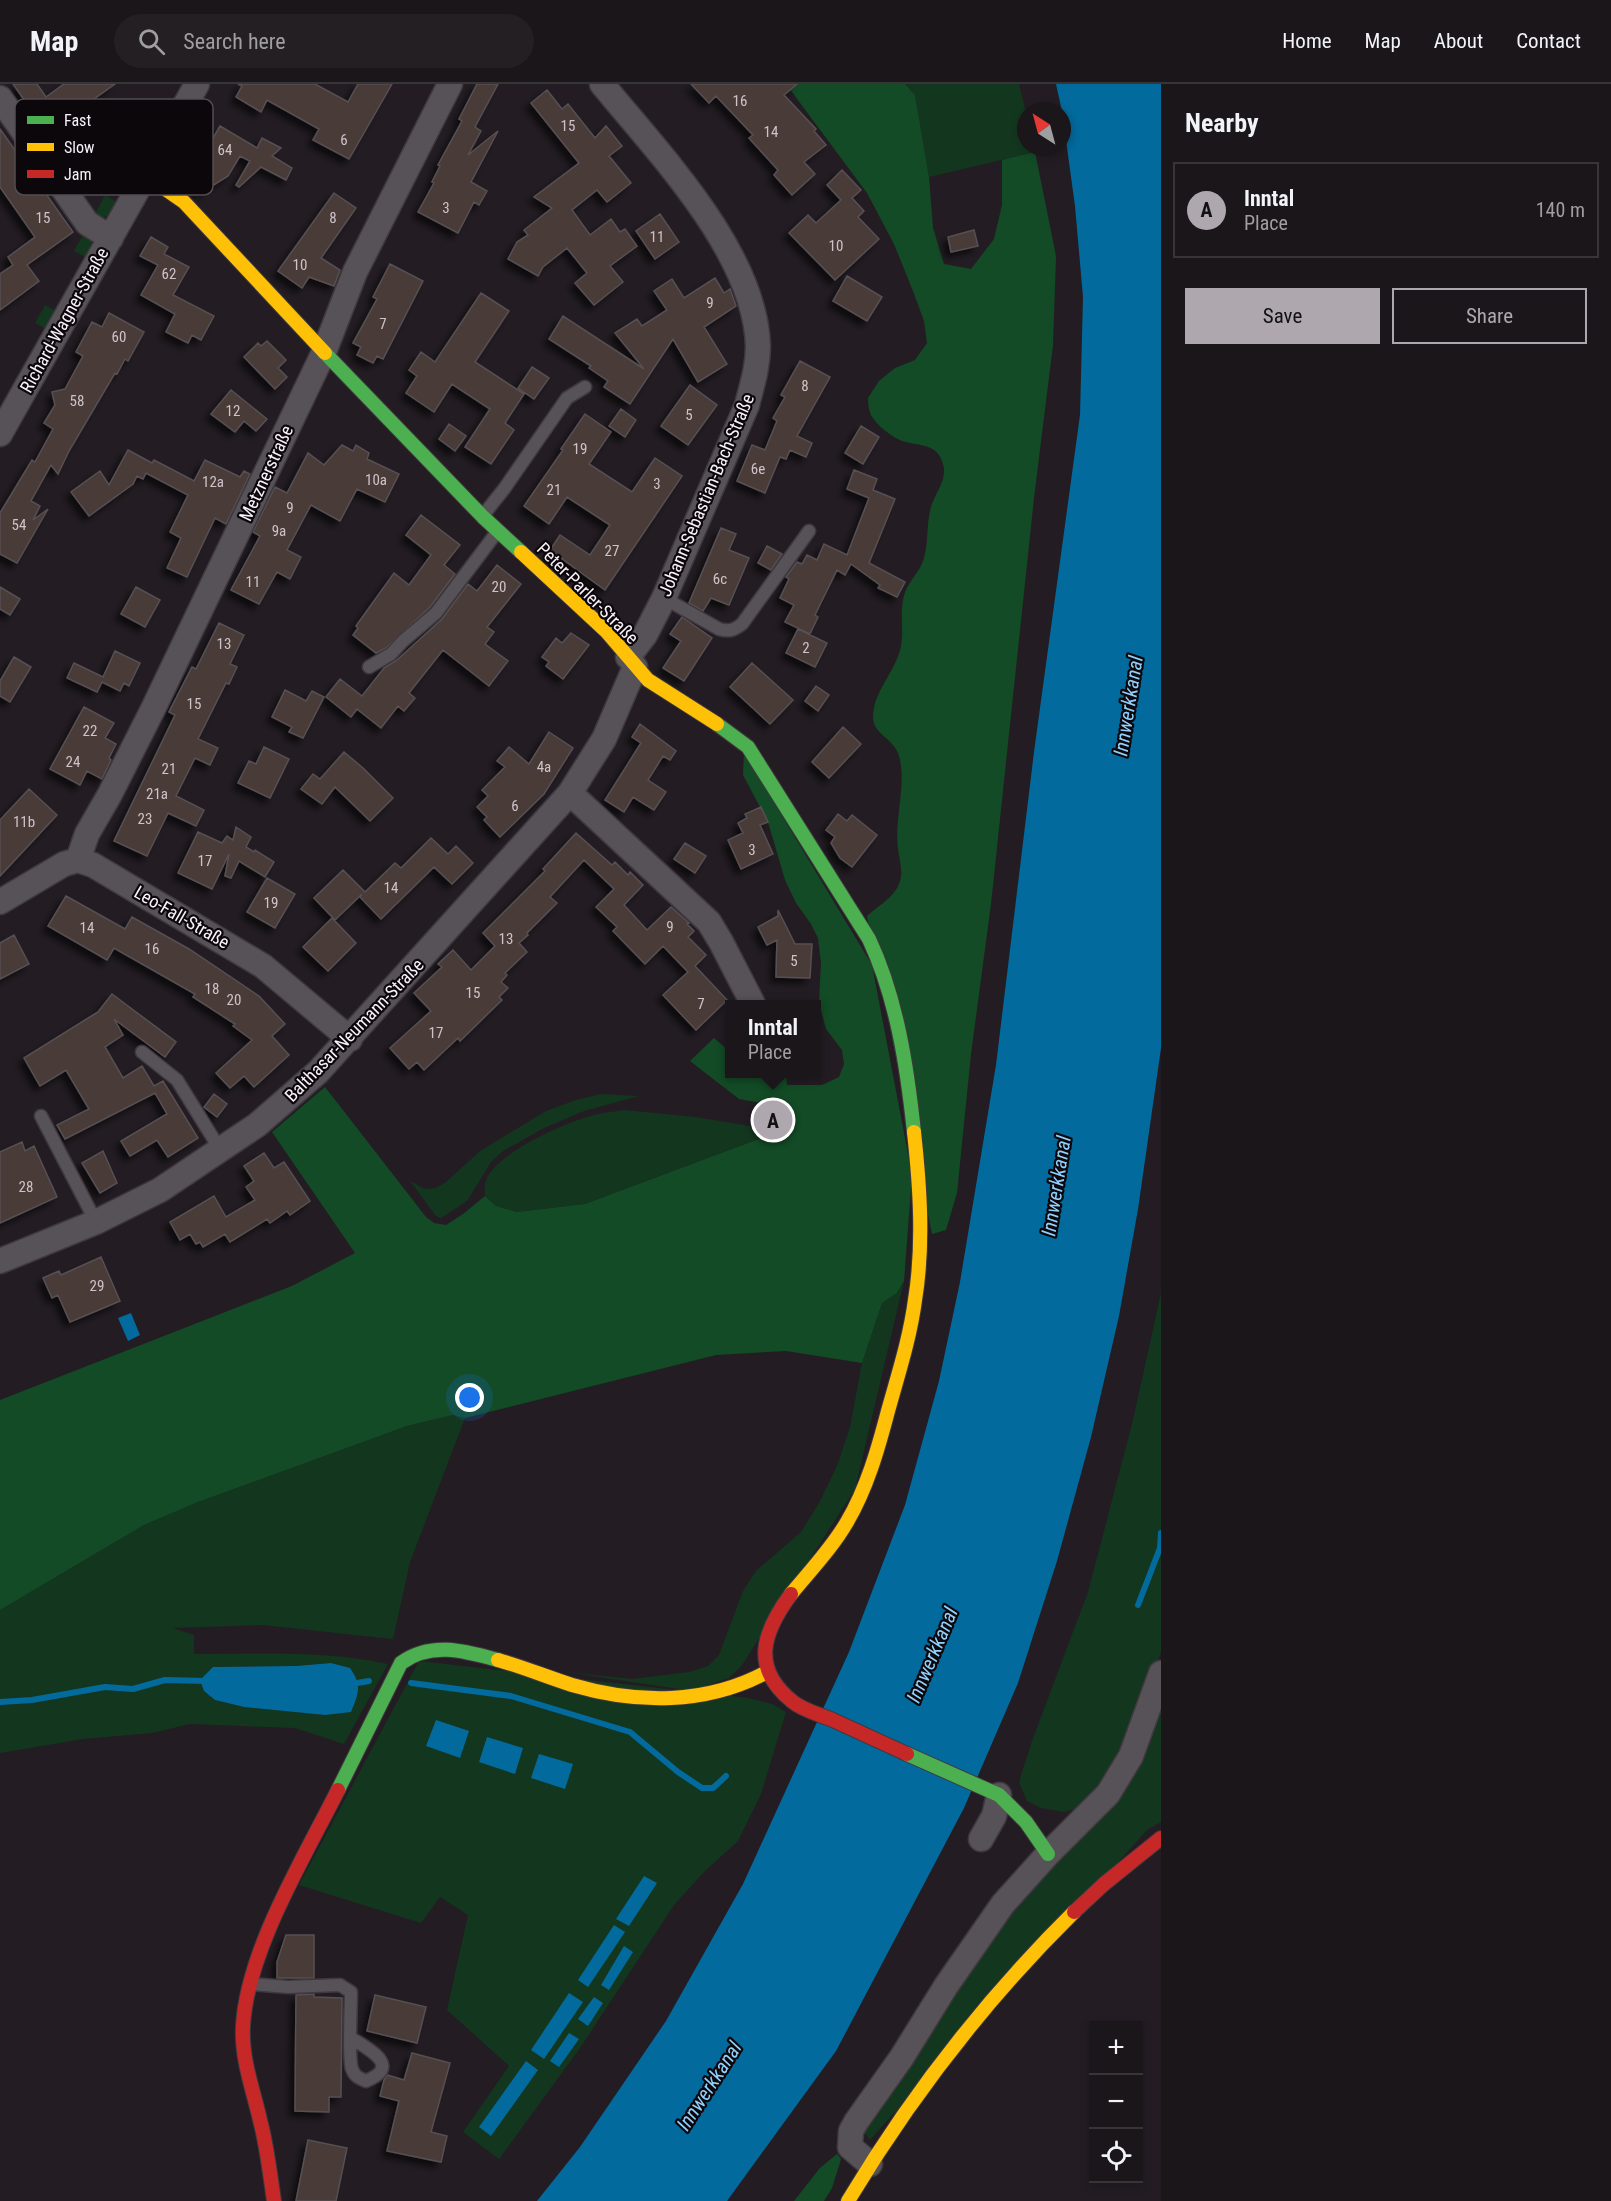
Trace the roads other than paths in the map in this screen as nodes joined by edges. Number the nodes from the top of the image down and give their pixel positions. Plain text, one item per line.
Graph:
1 (197, 84) edge
2 (450, 84) edge
3 (602, 84) edge
4 (0, 98) edge
5 (189, 99) edge
6 (15, 120) edge
7 (68, 195) edge
8 (135, 195) edge
9 (174, 195) edge
10 (111, 237) junction
11 (324, 352) junction
12 (585, 387) dead end
13 (0, 435) edge
14 (483, 516) junction
15 (498, 531) junction
16 (809, 531) dead end
17 (664, 598) junction
18 (631, 662) junction
19 (369, 667) dead end
20 (570, 793) junction
21 (78, 860) junction
22 (0, 902) edge
23 (750, 1000) edge
24 (350, 1039) junction
25 (142, 1052) dead end
26 (41, 1116) dead end
27 (221, 1151) junction
28 (96, 1222) junction
29 (0, 1261) edge
30 (767, 1672) junction
31 (1161, 1673) edge
32 (993, 1792) junction
33 (1161, 1838) edge
34 (981, 1839) dead end
35 (1048, 1854) junction
36 (250, 1984) junction
37 (351, 2038) dead end
38 (870, 2164) junction
39 (274, 2201) edge
40 (848, 2201) edge

1 - 5 street, Richard-Wagner-Straße
2 - 11 street, Metznerstraße
3 - 17 street, Johann-Sebastian-Bach-Straße
4 - 6 street, Richard-Wagner-Straße
7 - 10 street, Richard-Wagner-Straße
8 - 10 street, Richard-Wagner-Straße
9 - 11 street, Peter-Parler-Straße
10 - 13 street, Richard-Wagner-Straße
11 - 14 street, Peter-Parler-Straße
11 - 21 street, Metznerstraße
12 - 14 lane
14 - 15 street, Peter-Parler-Straße
15 - 18 street, Peter-Parler-Straße
15 - 19 lane
16 - 17 lane
17 - 18 street, Johann-Sebastian-Bach-Straße
18 - 20 street, Balthasar-Neumann-Straße
18 - 30 street, Peter-Parler-Straße
20 - 23 street
20 - 24 street, Balthasar-Neumann-Straße
21 - 22 street
21 - 24 street, Leo-Fall-Straße
24 - 27 street, Balthasar-Neumann-Straße
25 - 27 lane
26 - 28 lane
27 - 28 street, Balthasar-Neumann-Straße
28 - 29 street, Balthasar-Neumann-Straße
30 - 32 street
30 - 36 street
31 - 35 street
32 - 34 street
32 - 35 street
33 - 38 street
35 - 38 street
36 - 37 lane
36 - 39 street
38 - 40 street

